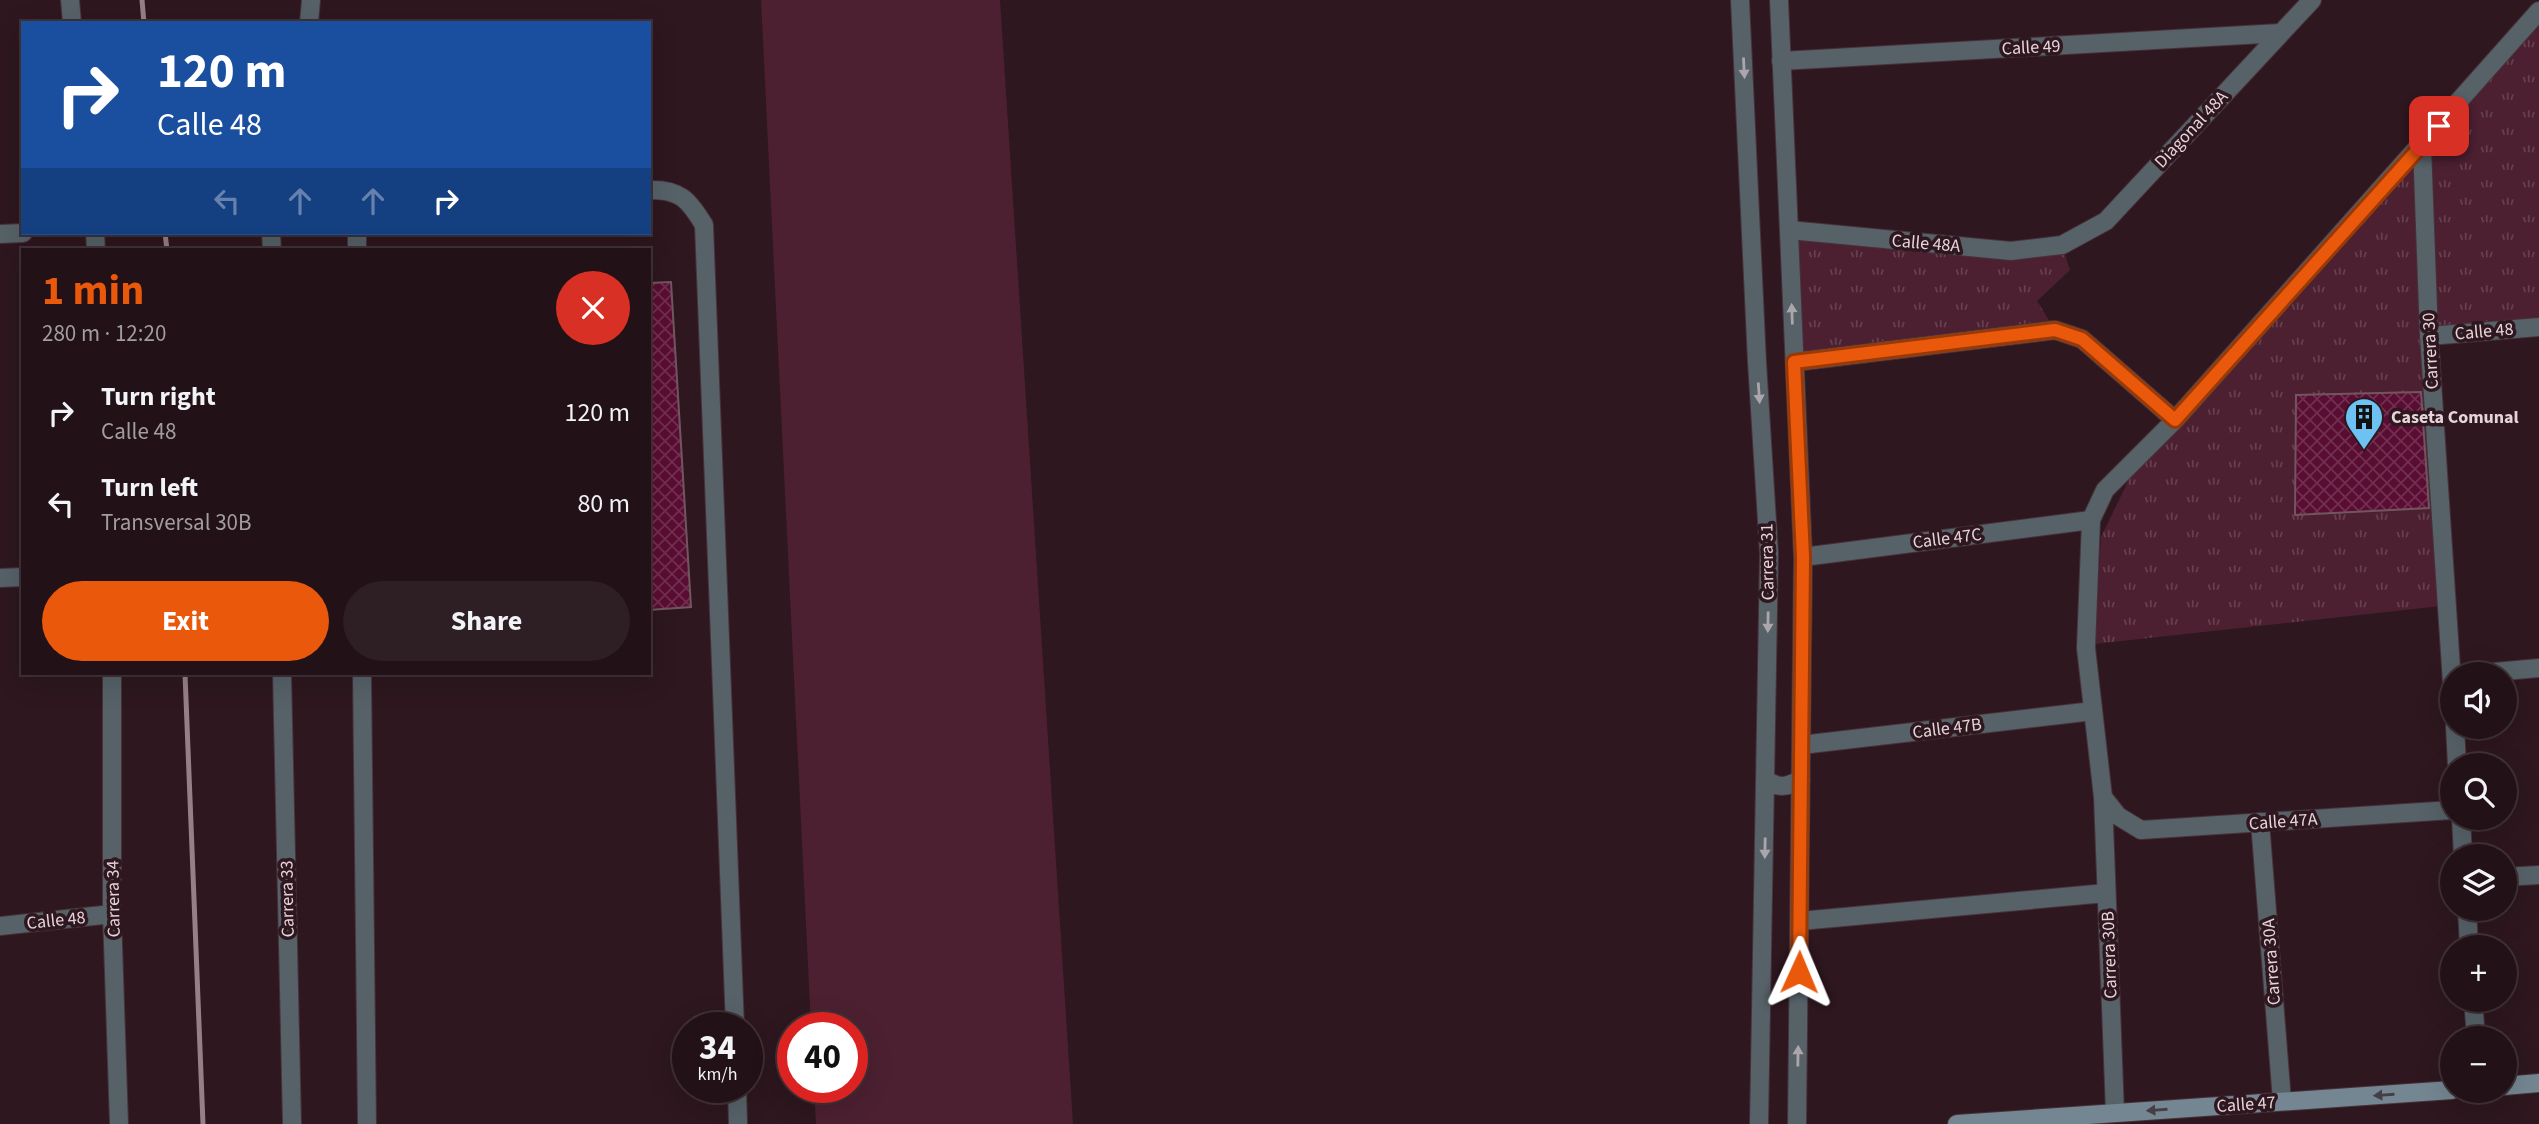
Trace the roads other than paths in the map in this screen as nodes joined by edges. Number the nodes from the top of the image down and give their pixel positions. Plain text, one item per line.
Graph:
1 (70, 0) edge
2 (311, 0) edge
3 (1740, 0) edge
4 (1779, 0) edge
5 (2312, 0) edge
6 (2539, 11) edge
7 (72, 21) edge
8 (309, 21) edge
9 (2280, 33) junction
10 (1781, 61) junction
11 (2422, 145) junction
12 (651, 190) edge
13 (1789, 230) junction
14 (21, 233) edge
15 (0, 234) edge
16 (2062, 245) joint
17 (2539, 327) edge
18 (2429, 336) junction
19 (1794, 362) junction
20 (2175, 420) junction
21 (2091, 520) junction
22 (1803, 557) junction
23 (21, 576) edge
24 (0, 578) edge
25 (2450, 662) edge
26 (2539, 668) edge
27 (2517, 670) edge
28 (112, 675) edge
29 (282, 675) edge
30 (362, 675) edge
31 (2093, 711) junction
32 (1801, 745) junction
33 (1801, 779) junction
34 (1766, 780) junction
35 (2103, 797) junction
36 (2440, 811) edge
37 (2260, 822) junction
38 (2539, 875) edge
39 (2517, 876) edge
40 (2106, 893) junction
41 (112, 914) junction
42 (1800, 921) junction
43 (0, 926) edge
44 (734, 1012) edge
45 (2539, 1083) edge
46 (2517, 1085) edge
47 (2440, 1091) edge
48 (2282, 1101) junction
49 (737, 1103) edge
50 (2115, 1113) junction
51 (119, 1124) edge
52 (292, 1124) edge
53 (367, 1124) edge
54 (738, 1124) edge
55 (1759, 1124) edge
56 (1797, 1124) edge
57 (1957, 1124) edge

1 - 7 street
2 - 8 street
3 -> 34 street, Carrera 31
4 - 10 street, Carrera 31
5 - 9 street, Diagonal 48A
6 - 11 street, Carrera 30B
9 - 10 street, Calle 49
9 - 16 street, Diagonal 48A
10 - 13 street, Carrera 31
11 - 18 street, Carrera 30
11 - 20 street, Carrera 30B
12 - 44 street
13 - 16 street, Calle 48A
19 -> 13 street, Carrera 31
14 - 15 street
17 - 18 street, Calle 48
18 - 25 street, Carrera 30
19 - 20 street
19 - 22 street, Carrera 31
20 - 21 street, Carrera 30B
21 - 22 street, Calle 47C
21 - 31 street, Carrera 30B
22 - 32 street, Carrera 31
23 - 24 street
26 - 27 street
28 - 41 street, Carrera 34
29 - 52 street, Carrera 33
30 - 53 street
31 - 32 street, Calle 47B
31 - 35 street, Carrera 30B
32 - 33 street, Carrera 31
33 - 34 street
33 - 42 street, Carrera 31
34 -> 55 street, Carrera 31
35 - 37 street, Calle 47A
35 - 40 street, Carrera 30B
36 - 37 street, Calle 47A
37 - 48 street, Carrera 30A
38 - 39 street
40 - 42 street
40 - 50 street, Carrera 30B
41 - 43 street, Calle 48
41 - 51 street, Carrera 34
56 -> 42 street, Carrera 31
45 - 46 main road
47 -> 48 main road, Calle 47
48 -> 50 main road, Calle 47
49 - 54 street
50 - 57 main road, Calle 47

